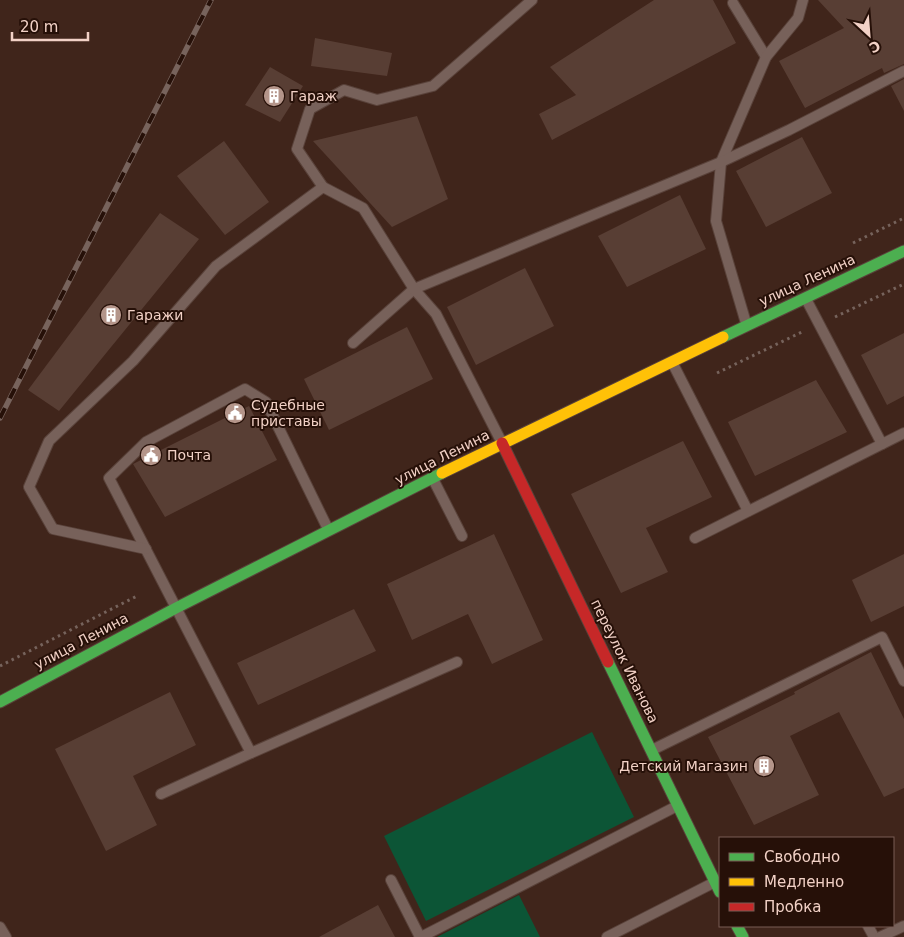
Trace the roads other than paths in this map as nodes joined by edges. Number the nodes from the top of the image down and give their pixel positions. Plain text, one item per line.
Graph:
1 (532, 0) edge
2 (802, 0) edge
3 (733, 3) dead end
4 (766, 57) junction
5 (904, 70) edge
6 (721, 162) junction
7 (323, 187) junction
8 (904, 251) edge
9 (414, 289) junction
10 (806, 298) junction
11 (746, 325) junction
12 (353, 343) dead end
13 (673, 363) junction
14 (904, 433) edge
15 (502, 444) junction
16 (882, 444) junction
17 (433, 478) junction
18 (748, 511) junction
19 (328, 530) junction
20 (462, 536) dead end
21 (695, 538) dead end
22 (146, 549) junction
23 (176, 608) junction
24 (457, 662) dead end
25 (904, 681) edge
26 (0, 702) edge
27 (652, 750) junction
28 (251, 753) junction
29 (161, 794) dead end
30 (678, 806) junction
31 (391, 880) dead end
32 (718, 887) edge
33 (904, 926) edge
34 (0, 927) edge
35 (6, 937) edge
36 (420, 937) edge
37 (607, 937) edge
38 (880, 937) edge

1 - 7 lane
2 - 4 lane
3 - 4 lane
4 - 6 lane
5 - 6 lane
6 - 9 lane
6 - 11 lane
7 - 9 lane
7 - 22 lane
8 - 10 street, улица Ленина
9 - 12 lane
9 - 15 lane
10 - 11 street, улица Ленина
10 - 16 lane
11 - 13 street, улица Ленина
13 - 15 street, улица Ленина
13 - 18 lane
14 - 16 lane
15 - 17 street, улица Ленина
15 - 27 street, переулок Иванова
16 - 18 lane
17 - 19 street, улица Ленина
17 - 20 lane
18 - 21 lane
19 - 22 lane
19 - 23 street, улица Ленина
22 - 23 lane
23 - 26 street, улица Ленина
23 - 28 lane
24 - 28 lane
25 - 27 lane
27 - 30 street, переулок Иванова
28 - 29 lane
30 - 32 street, переулок Иванова
30 - 36 lane
31 - 36 lane
32 - 37 lane
33 - 38 lane
34 - 35 lane

